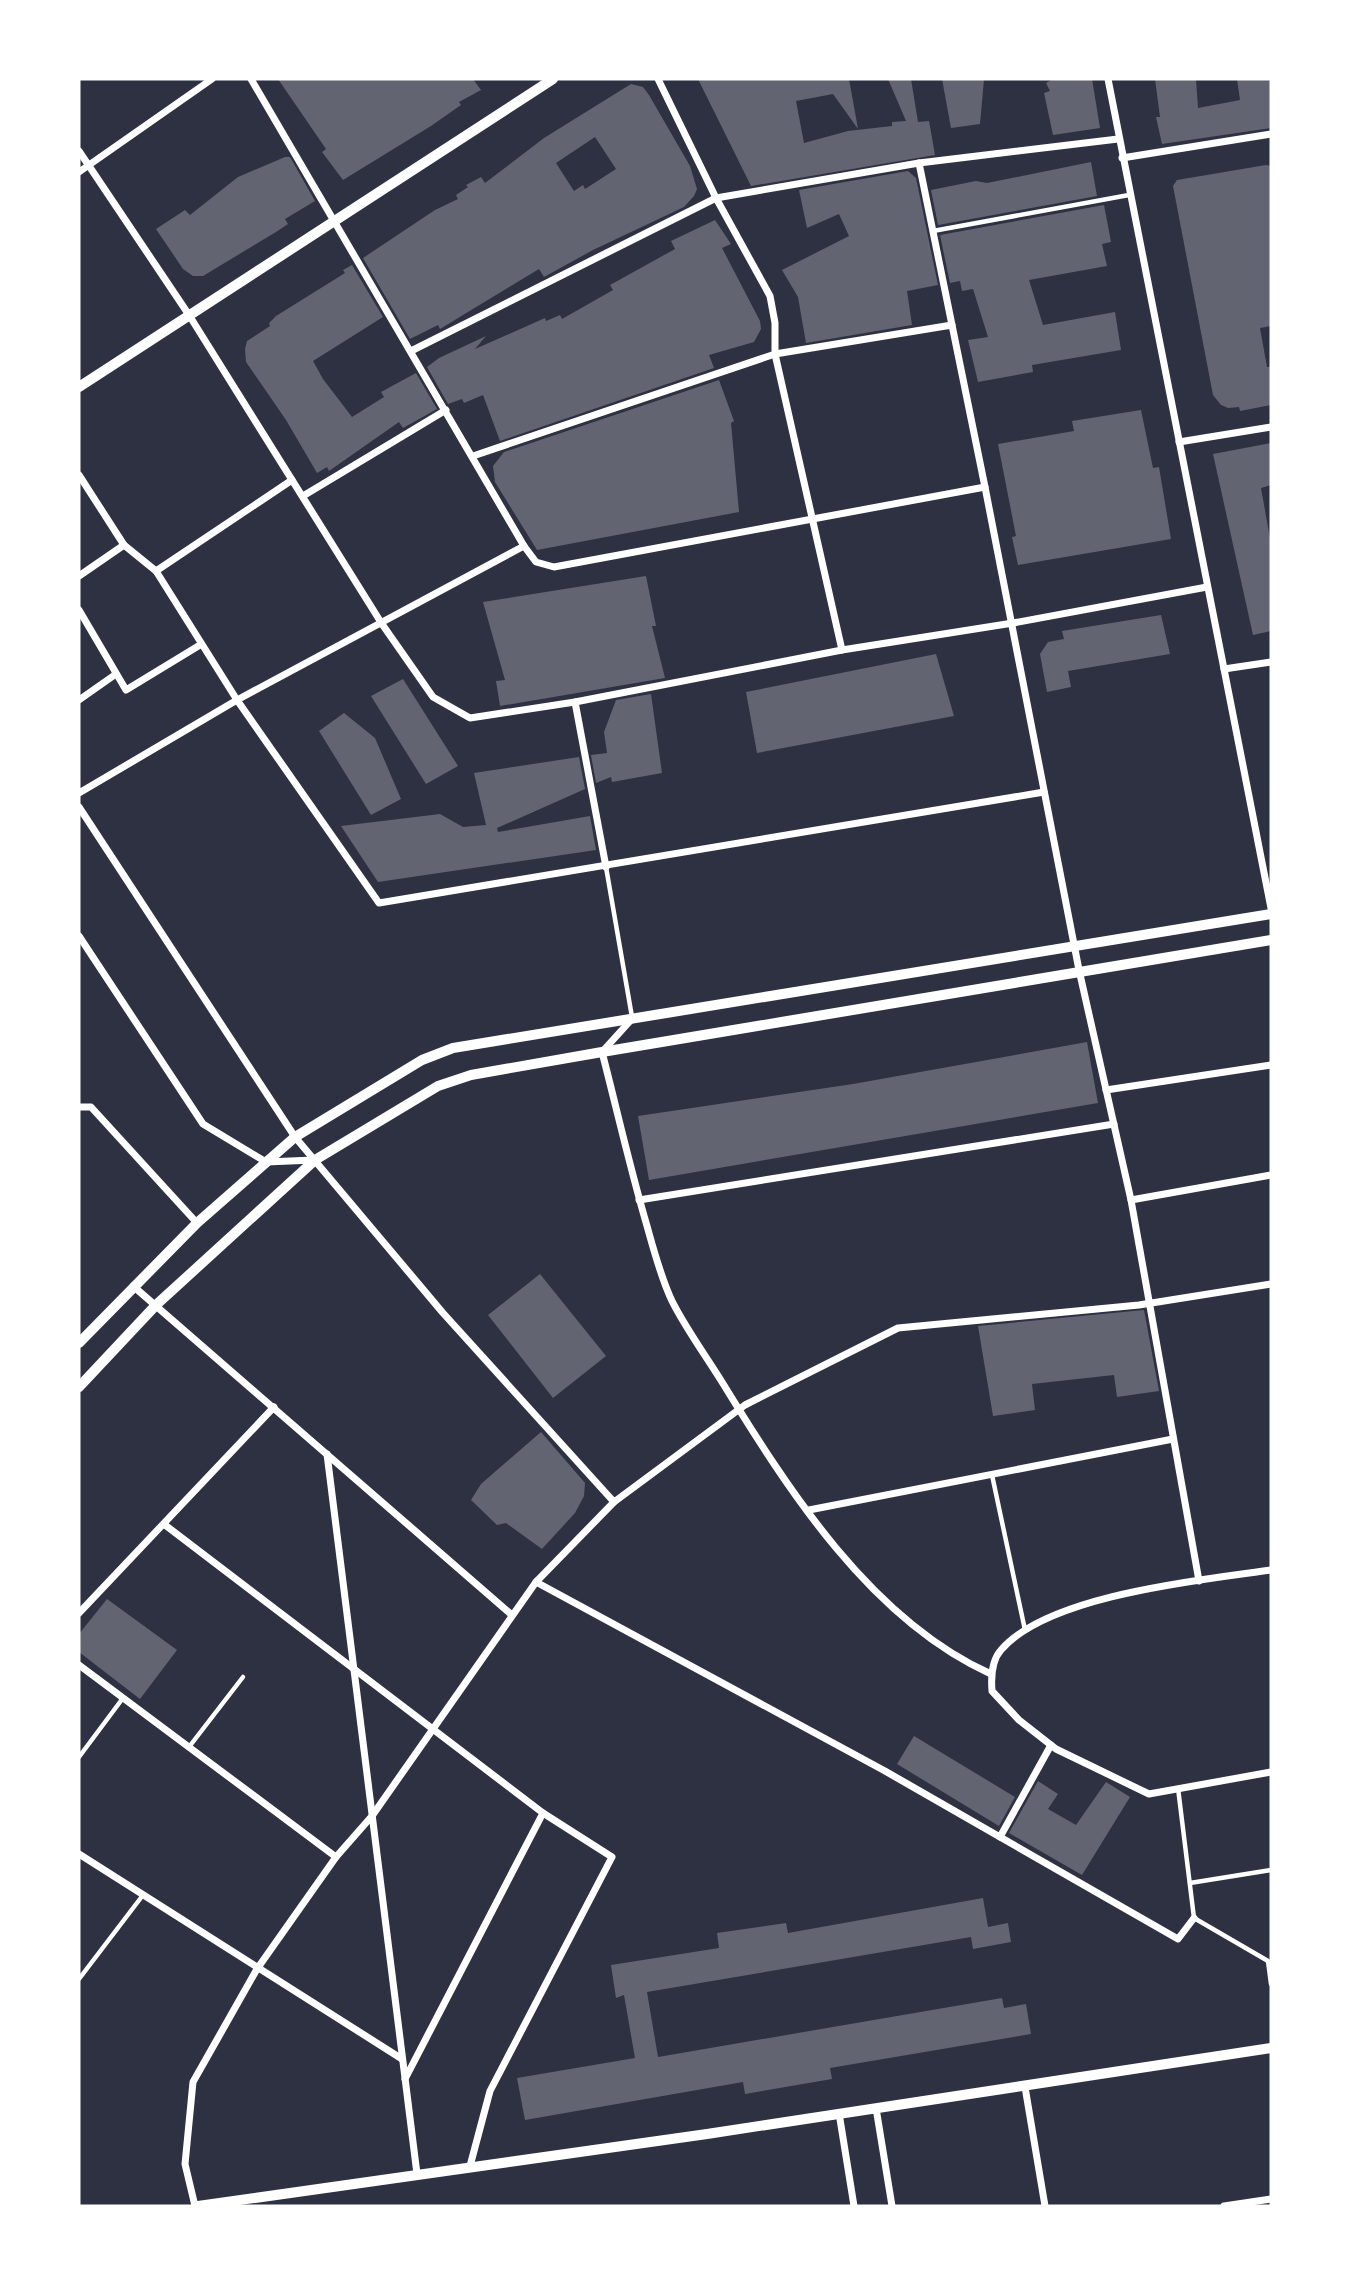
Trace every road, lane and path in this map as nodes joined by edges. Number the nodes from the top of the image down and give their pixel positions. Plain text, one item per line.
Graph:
1 (212, 79) edge
2 (250, 79) edge
3 (553, 79) edge
4 (658, 79) edge
5 (1108, 79) edge
6 (1271, 134) edge
7 (1118, 139) junction
8 (79, 151) edge
9 (1122, 159) junction
10 (919, 163) junction
11 (88, 165) junction
12 (79, 172) edge
13 (1129, 195) junction
14 (716, 198) junction
15 (333, 223) junction
16 (933, 231) junction
17 (189, 315) junction
18 (952, 325) junction
19 (411, 351) junction
20 (775, 354) junction
21 (79, 387) edge
22 (446, 410) junction
23 (1271, 427) edge
24 (1178, 442) junction
25 (473, 456) junction
26 (79, 475) edge
27 (292, 480) junction
28 (985, 487) junction
29 (303, 496) junction
30 (814, 519) junction
31 (124, 545) junction
32 (524, 546) junction
33 (156, 571) junction
34 (79, 576) edge
35 (1208, 587) junction
36 (79, 610) edge
37 (382, 624) junction
38 (1013, 624) junction
39 (200, 645) junction
40 (842, 650) junction
41 (1271, 662) edge
42 (1224, 669) junction
43 (116, 674) junction
44 (79, 700) edge
45 (237, 700) junction
46 (575, 702) junction
47 (1044, 792) junction
48 (79, 793) edge
49 (79, 807) edge
50 (606, 867) junction
51 (1271, 908) edge
52 (1271, 914) edge
53 (79, 936) edge
54 (1271, 940) edge
55 (1074, 945) junction
56 (1079, 970) junction
57 (632, 1018) junction
58 (602, 1052) junction
59 (1271, 1066) edge
60 (1106, 1090) junction
61 (79, 1107) edge
62 (1114, 1124) junction
63 (295, 1137) junction
64 (315, 1160) junction
65 (266, 1162) junction
66 (1271, 1175) edge
67 (639, 1200) junction
68 (1131, 1200) junction
69 (197, 1223) junction
70 (1271, 1284) edge
71 (132, 1285) junction
72 (1149, 1304) junction
73 (156, 1305) junction
74 (79, 1343) edge
75 (79, 1387) edge
76 (274, 1407) junction
77 (739, 1409) junction
78 (1173, 1439) junction
79 (327, 1454) junction
80 (992, 1475) junction
81 (614, 1502) junction
82 (809, 1510) junction
83 (165, 1525) junction
84 (1271, 1570) edge
85 (1199, 1581) junction
86 (536, 1582) junction
87 (79, 1613) edge
88 (512, 1615) junction
89 (1025, 1630) junction
90 (79, 1665) edge
91 (354, 1668) junction
92 (991, 1674) junction
93 (243, 1677) dead end
94 (123, 1698) junction
95 (432, 1729) junction
96 (1051, 1745) junction
97 (189, 1747) junction
98 (79, 1757) edge
99 (1271, 1772) edge
100 (1178, 1788) junction
101 (543, 1814) junction
102 (372, 1816) junction
103 (1000, 1837) junction
104 (79, 1854) edge
105 (336, 1857) junction
106 (1271, 1870) edge
107 (1190, 1883) junction
108 (143, 1895) junction
109 (1194, 1918) junction
110 (1270, 1960) edge
111 (257, 1969) junction
112 (79, 1979) edge
113 (1271, 1984) edge
114 (1271, 2048) edge
115 (402, 2059) junction
116 (405, 2079) junction
117 (1025, 2087) junction
118 (876, 2108) junction
119 (839, 2113) junction
120 (470, 2166) junction
121 (417, 2174) junction
122 (1271, 2200) edge
123 (197, 2206) edge
124 (854, 2206) edge
125 (892, 2206) edge
126 (1045, 2206) edge
127 (1228, 2206) edge

1 - 11 street
2 - 15 street
3 - 15 street
4 - 14 street
5 - 7 street
6 - 9 street
7 - 9 street
7 - 10 street
8 - 11 street
9 - 13 street
10 - 14 street
10 - 16 street
11 - 12 street
11 - 17 street
13 - 16 lane
13 - 24 street
14 - 19 street
14 - 20 street
15 - 17 street
15 - 19 street
16 - 18 street
17 - 21 street
17 - 27 street
18 - 20 street
18 - 28 street
19 - 22 street
20 - 25 street
20 - 30 street
22 - 25 street
22 - 29 street
23 - 24 street
24 - 35 street
25 - 32 street
26 - 31 street
27 - 29 street
27 - 33 street
28 - 30 street
28 - 38 street
29 - 37 street
30 - 32 street
30 - 40 street
31 - 33 street
31 - 34 street
32 - 37 street
33 - 39 street
35 - 38 street
35 - 42 street
36 - 43 street
37 - 45 street
37 - 46 street
38 - 40 street
38 - 47 street
39 - 43 street
39 - 45 street
40 - 46 street
41 - 42 street
42 - 51 street
43 - 44 street
45 - 48 street
45 - 50 street
46 - 50 street
47 - 50 street
47 - 55 street
49 - 63 street
50 - 57 lane
52 - 55 street
53 - 65 street
54 - 56 street
55 - 56 street
55 - 57 street
56 - 58 street
56 - 60 street
57 - 58 street
57 - 63 street
58 - 64 street
58 - 67 street
59 - 60 street
60 - 62 street
61 - 69 street
62 - 67 street
62 - 68 street
63 - 64 street
63 - 65 street
64 - 65 street
64 - 73 street
64 - 81 street
65 - 69 street
66 - 68 street
67 - 77 street
68 - 72 street
69 - 71 street
70 - 72 street
71 - 73 street
71 - 74 street
72 - 77 street
72 - 78 street
73 - 75 street
73 - 76 street
76 - 79 street
76 - 83 street
77 - 81 street
77 - 82 street
78 - 80 street
78 - 85 street
79 - 88 street
79 - 91 street
80 - 82 street
80 - 89 lane
81 - 86 street
82 - 92 street
83 - 87 street
83 - 91 street
84 - 85 street
85 - 89 street
86 - 88 street
86 - 103 street
88 - 95 street
89 - 92 street
90 - 94 street
91 - 95 street
91 - 102 street
92 - 96 street
93 - 97 lane
94 - 97 street
94 - 98 lane
95 - 101 street
95 - 102 street
96 - 100 street
96 - 103 street
97 - 105 street
99 - 100 street
100 - 107 lane
101 - 116 street
101 - 120 street
102 - 105 street
102 - 115 street
103 - 109 street
104 - 108 street
105 - 111 street
106 - 107 lane
107 - 109 lane
108 - 111 street
108 - 112 lane
109 - 110 lane
110 - 113 lane
111 - 115 street
111 - 123 street
114 - 117 street
115 - 116 street
116 - 121 street
117 - 118 street
117 - 126 street
118 - 119 street
118 - 125 street
119 - 120 street
119 - 124 street
120 - 121 street
121 - 123 street
122 - 127 street

